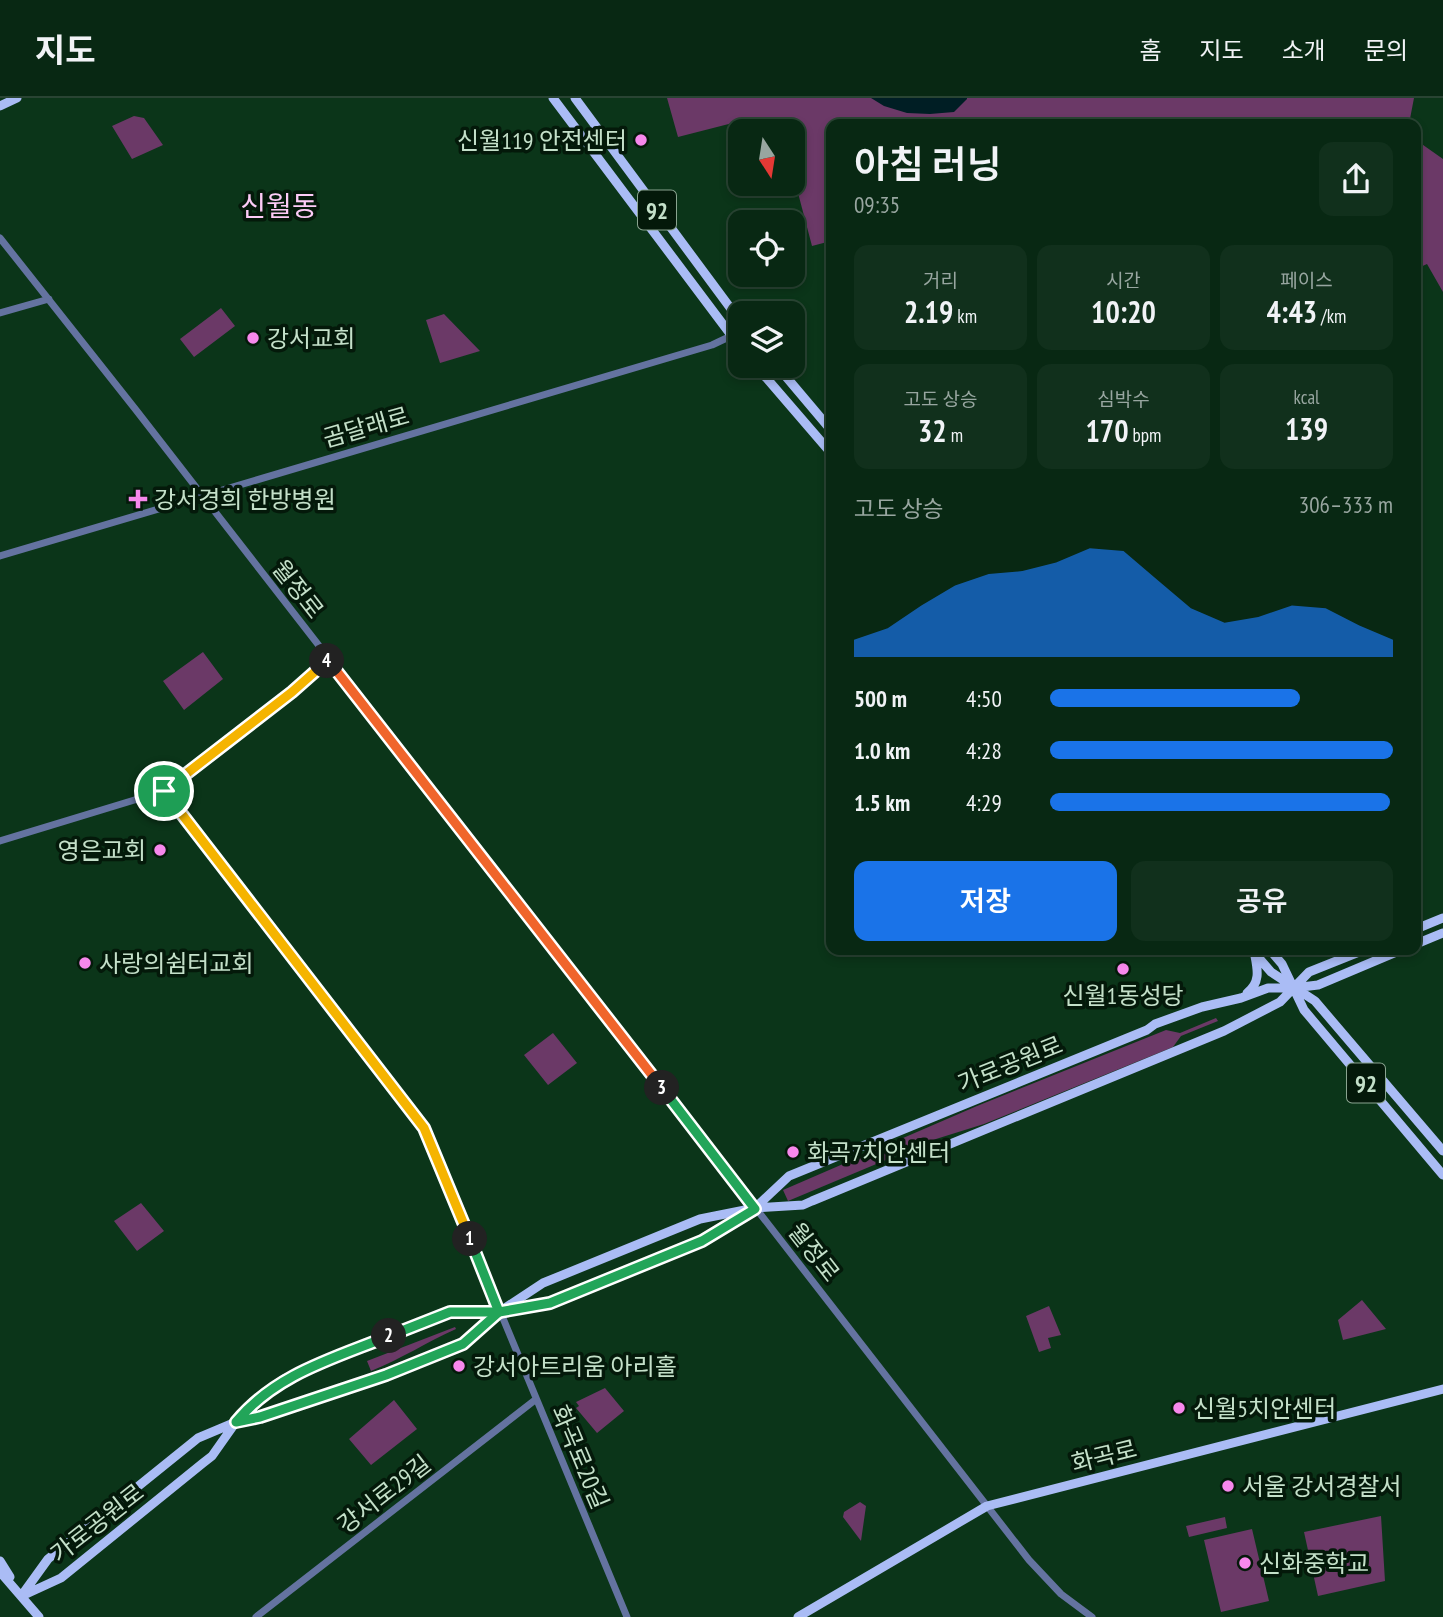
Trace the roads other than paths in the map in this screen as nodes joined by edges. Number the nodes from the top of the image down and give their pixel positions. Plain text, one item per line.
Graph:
1 (17, 98) edge
2 (550, 98) edge
3 (575, 98) edge
4 (0, 106) edge
5 (0, 238) edge
6 (680, 265) junction
7 (712, 283) junction
8 (49, 299) junction
9 (728, 305) edge
10 (0, 313) edge
11 (728, 332) edge
12 (728, 337) edge
13 (766, 378) edge
14 (787, 378) edge
15 (826, 424) edge
16 (826, 447) edge
17 (202, 496) junction
18 (0, 556) edge
19 (328, 660) junction
20 (164, 791) junction
21 (0, 841) edge
22 (1443, 918) edge
23 (1421, 927) edge
24 (1443, 933) edge
25 (1421, 942) edge
26 (1255, 955) edge
27 (1257, 955) edge
28 (1274, 955) edge
29 (1352, 955) edge
30 (1389, 955) edge
31 (1293, 988) junction
32 (1241, 998) junction
33 (1443, 1151) edge
34 (1443, 1175) edge
35 (789, 1176) junction
36 (803, 1205) junction
37 (755, 1209) junction
38 (700, 1219) junction
39 (702, 1241) junction
40 (543, 1283) junction
41 (550, 1303) junction
42 (499, 1312) junction
43 (1443, 1389) edge
44 (535, 1400) junction
45 (236, 1422) junction
46 (987, 1506) junction
47 (0, 1561) edge
48 (0, 1572) edge
49 (21, 1594) junction
50 (39, 1617) edge
51 (257, 1617) edge
52 (627, 1617) edge
53 (798, 1617) edge
54 (1092, 1617) edge

1 - 4 main road
2 - 6 main road, 92
3 - 7 main road, 92
5 - 8 street, 월정로
6 - 7 main road
6 - 11 main road, 92
7 - 9 main road, 92
8 - 10 street
8 - 17 street, 월정로
12 - 17 street, 곰달래로
13 - 16 main road
14 - 15 main road
17 - 18 street, 곰달래로
17 - 19 street, 월정로
19 - 20 street
19 - 37 street, 월정로
20 - 21 street
20 - 42 street, 화곡로20길
22 - 23 main road
24 - 25 main road
26 - 32 main road
27 - 31 main road, 92
28 - 31 main road, 92
29 - 31 main road, 가로공원로
30 - 31 main road, 가로공원로
31 - 32 main road, 가로공원로
31 - 33 main road, 92
31 - 34 main road, 92
31 - 36 main road, 가로공원로
32 - 35 main road, 가로공원로
35 - 36 main road
35 - 37 main road, 가로공원로
36 - 37 main road, 가로공원로
37 - 38 main road, 가로공원로
37 - 39 main road, 가로공원로
37 - 46 street, 월정로
38 - 39 main road
38 - 40 main road, 가로공원로
39 - 41 main road, 가로공원로
40 - 41 street
40 - 42 main road, 가로공원로
41 - 42 main road, 가로공원로
42 - 44 street, 화곡로20길
42 - 45 main road, 가로공원로
42 - 45 main road, 가로공원로
43 - 46 main road, 화곡로
44 - 51 street, 강서로29길
44 - 52 street, 화곡로20길
45 - 49 main road, 가로공원로
45 - 49 main road, 가로공원로
46 - 53 main road, 화곡로
46 - 54 street, 월정로
47 - 49 main road
48 - 49 main road
49 - 50 main road

